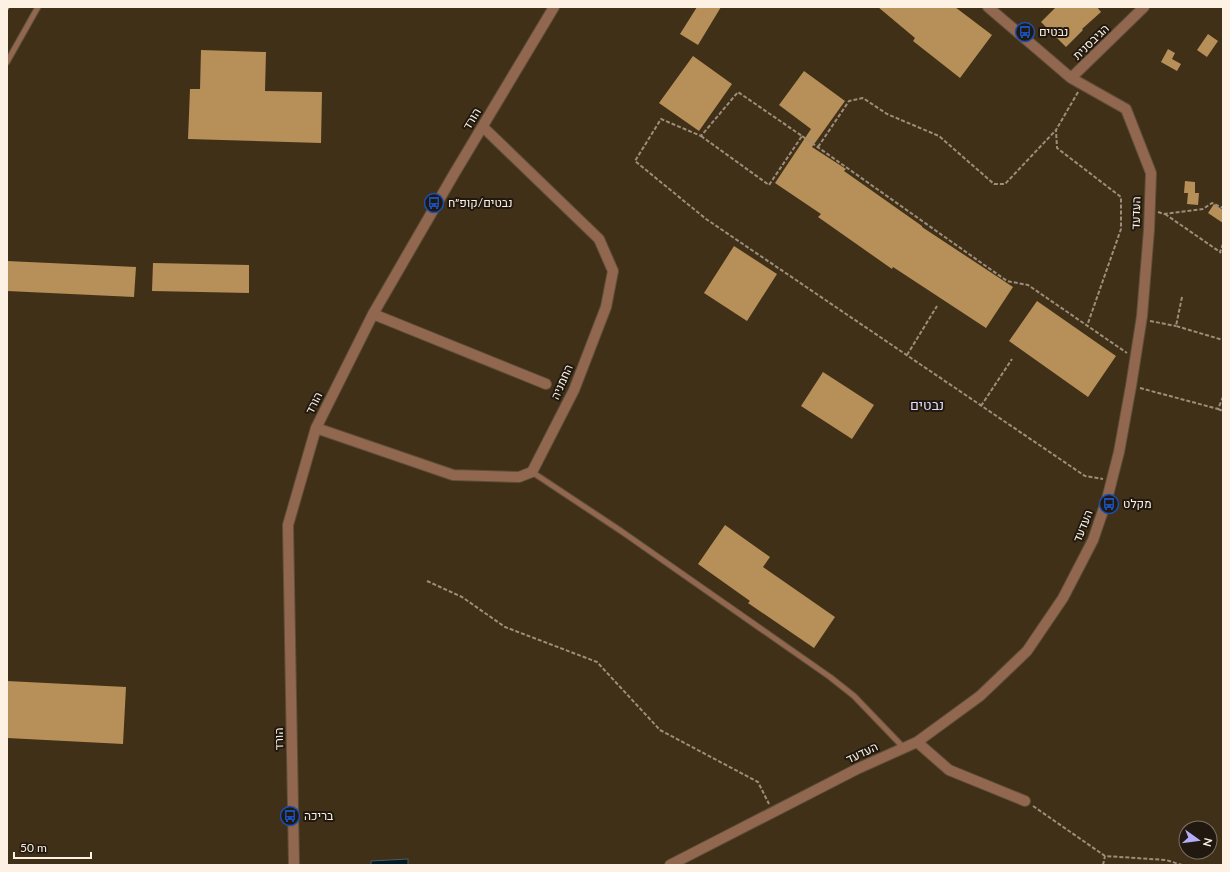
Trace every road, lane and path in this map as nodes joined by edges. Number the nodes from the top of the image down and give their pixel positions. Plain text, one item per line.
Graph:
1 (9, 7) edge
2 (38, 7) edge
3 (554, 7) edge
4 (988, 7) edge
5 (1144, 7) edge
6 (7, 10) edge
7 (7, 62) edge
8 (1071, 78) junction
9 (1082, 84) junction
10 (483, 127) junction
11 (1056, 130) junction
12 (701, 136) junction
13 (802, 136) junction
14 (818, 147) junction
15 (1223, 208) edge
16 (1149, 210) junction
17 (1164, 214) junction
18 (1223, 244) edge
19 (1220, 252) junction
20 (1223, 256) edge
21 (1182, 297) dead end
22 (937, 306) dead end
23 (373, 314) junction
24 (1142, 319) junction
25 (1088, 326) junction
26 (1176, 326) junction
27 (1223, 340) edge
28 (907, 355) junction
29 (1012, 358) dead end
30 (1135, 359) junction
31 (546, 384) dead end
32 (1131, 386) junction
33 (1223, 397) edge
34 (981, 406) junction
35 (1218, 410) junction
36 (1223, 411) edge
37 (316, 428) junction
38 (532, 472) junction
39 (1112, 481) junction
40 (427, 581) dead end
41 (917, 742) junction
42 (904, 748) junction
43 (1025, 801) joint
44 (773, 812) junction
45 (1105, 856) junction
46 (294, 865) edge
47 (670, 865) edge
48 (1102, 865) edge
49 (1182, 865) edge

1 - 6 path
2 - 7 lane
3 - 10 street, הורד
4 - 8 street, העדעד
5 - 8 street, הגיבסנית
8 - 9 street, העדעד
9 - 11 path
9 - 16 street, העדעד
10 - 23 street, הורד
10 - 38 street, החמניה
11 - 14 path
11 - 25 path
12 - 13 path
12 - 13 path
12 - 28 path
13 - 14 path
14 - 25 path
15 - 17 path
16 - 17 path
16 - 24 street, העדעד
17 - 19 path
18 - 19 path
19 - 20 path
21 - 26 path
22 - 28 path
23 - 31 street
23 - 37 street, הורד
24 - 26 path
24 - 30 street, העדעד
25 - 30 path
26 - 27 path
28 - 34 path
29 - 34 path
30 - 32 street, העדעד
32 - 35 path
32 - 39 street, העדעד
33 - 35 path
34 - 39 path
35 - 36 path
37 - 38 street
37 - 46 street, הורד
38 - 42 lane
39 - 41 street, העדעד
40 - 44 path
41 - 42 street, העדעד
41 - 43 street
42 - 44 street, העדעד
43 - 45 path
44 - 47 street, העדעד
45 - 48 path
45 - 49 path

